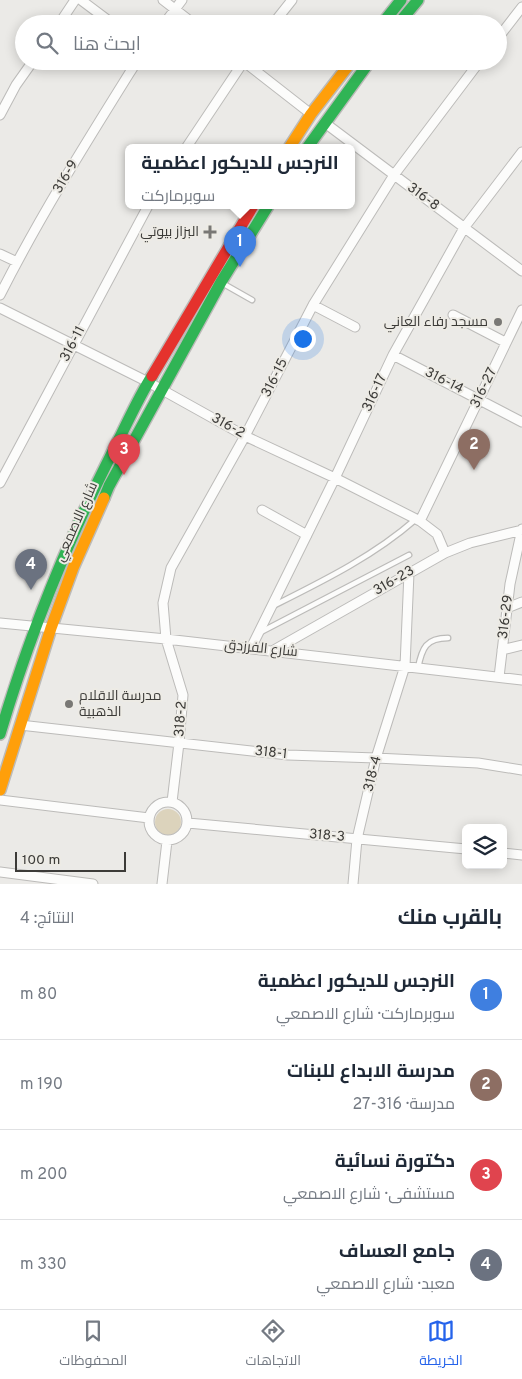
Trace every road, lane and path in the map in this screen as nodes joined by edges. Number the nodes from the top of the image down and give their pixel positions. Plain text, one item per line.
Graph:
1 (75, 0) edge
2 (81, 0) edge
3 (163, 0) edge
4 (182, 0) edge
5 (292, 0) edge
6 (401, 0) edge
7 (418, 0) edge
8 (522, 7) edge
9 (175, 9) junction
10 (65, 15) edge
11 (102, 15) edge
12 (171, 15) edge
13 (183, 15) edge
14 (280, 15) edge
15 (389, 15) edge
16 (406, 15) edge
17 (507, 26) edge
18 (27, 70) edge
19 (131, 70) edge
20 (237, 70) edge
21 (255, 70) edge
22 (345, 70) edge
23 (363, 70) edge
24 (473, 70) edge
25 (0, 114) edge
26 (312, 114) junction
27 (325, 123) junction
28 (189, 144) edge
29 (292, 144) edge
30 (310, 144) edge
31 (353, 144) edge
32 (355, 146) edge
33 (522, 152) edge
34 (394, 175) junction
35 (146, 209) edge
36 (250, 209) edge
37 (266, 209) edge
38 (464, 228) junction
39 (0, 254) edge
40 (17, 262) junction
41 (522, 271) edge
42 (221, 282) junction
43 (0, 295) edge
44 (252, 300) dead end
45 (313, 305) junction
46 (0, 308) edge
47 (522, 310) edge
48 (453, 315) dead end
49 (355, 327) dead end
50 (505, 342) junction
51 (73, 345) junction
52 (393, 355) junction
53 (148, 382) junction
54 (162, 390) junction
55 (478, 399) junction
56 (522, 422) edge
57 (245, 436) junction
58 (335, 478) junction
59 (0, 484) edge
60 (262, 510) dead end
61 (418, 520) junction
62 (522, 529) edge
63 (307, 535) junction
64 (445, 553) junction
65 (409, 555) dead end
66 (517, 568) edge
67 (409, 573) junction
68 (522, 602) edge
69 (271, 607) junction
70 (507, 608) junction
71 (0, 623) edge
72 (36, 626) junction
73 (51, 628) junction
74 (258, 633) junction
75 (448, 638) dead end
76 (166, 639) junction
77 (522, 645) edge
78 (251, 648) junction
79 (274, 650) junction
80 (502, 650) junction
81 (405, 666) junction
82 (418, 668) junction
83 (498, 677) junction
84 (522, 680) edge
85 (20, 725) junction
86 (0, 730) edge
87 (179, 744) junction
88 (376, 758) junction
89 (522, 770) edge
90 (0, 790) edge
91 (0, 800) edge
92 (172, 802) junction
93 (149, 818) junction
94 (188, 823) junction
95 (357, 839) junction
96 (167, 841) junction
97 (462, 849) edge
98 (507, 853) edge
99 (522, 855) edge
100 (0, 872) edge
101 (93, 884) edge
102 (162, 884) edge
103 (353, 884) edge

1 - 10 street
2 - 11 street
3 - 9 street
4 - 9 street
5 - 14 street
6 - 15 street
7 - 16 street
8 - 17 street
9 - 12 street
9 - 13 street
18 - 25 street
19 - 40 street, 316-9
20 - 28 street
21 - 26 street
22 - 26 street
23 - 27 street
24 - 34 street, 316-15
26 - 29 street
27 - 30 street
27 - 31 street, 316-8
32 - 34 street, 316-8
33 - 38 street, 316-17
34 - 38 street, 316-8
34 - 45 street, 316-15
35 - 51 street, 316-11
36 - 53 street, شارع الاصمعي
37 - 42 street, شارع الاصمعي
38 - 41 street, 316-8
38 - 52 street, 316-17
39 - 40 street
40 - 43 street, 316-9
42 - 44 lane
42 - 54 street, شارع الاصمعي
45 - 49 street
45 - 57 street, 316-15
46 - 51 street, 316-2
47 - 50 street, 316-27
48 - 50 street
50 - 55 street, 316-27
51 - 53 street, 316-2
51 - 59 street, 316-11
52 - 55 street, 316-14
52 - 58 street, 316-17
53 - 54 street, 316-2
53 - 72 street, شارع الاصمعي
54 - 57 street, 316-2
54 - 73 street, شارع الاصمعي
55 - 56 street, 316-14
55 - 61 street, 316-27
57 - 58 street, 316-2
57 - 76 street, 316-15
58 - 61 street, 316-2
58 - 63 street, 316-17
60 - 63 street
61 - 64 street, 316-2
61 - 69 lane
62 - 64 street, 316-23
62 - 66 street, 316-29
63 - 69 street, 316-17
64 - 67 street, 316-23
65 - 74 lane
66 - 70 street, 316-29
67 - 79 street, 316-23
67 - 81 street, 318-4
68 - 70 street
69 - 74 street, 316-17
70 - 80 street, 316-29
71 - 72 street, شارع الفرزدق
72 - 73 street, شارع الفرزدق
72 - 86 street, شارع الاصمعي
73 - 76 street, شارع الفرزدق
73 - 85 street, شارع الاصمعي
74 - 78 street, 316-17
75 - 82 lane
76 - 78 street, شارع الفرزدق
76 - 87 street, 318-2
77 - 80 street
78 - 79 street, شارع الفرزدق
79 - 81 street, شارع الفرزدق
80 - 83 street, 316-29
81 - 82 street, شارع الفرزدق
81 - 88 street, 318-4
82 - 83 street, شارع الفرزدق
83 - 84 street, شارع الفرزدق
85 - 87 street, 318-1
85 - 90 street, شارع الاصمعي
87 - 88 street, 318-1
87 - 92 street, 318-2
88 - 89 street, 318-1
88 - 95 street, 318-4
91 - 93 street
92 - 93 street
92 - 94 street
93 - 96 street
94 - 95 street, 318-3
94 - 96 street
95 - 97 street, 318-3
95 - 103 street, 318-4
96 - 102 street
98 - 99 street
100 - 101 street

